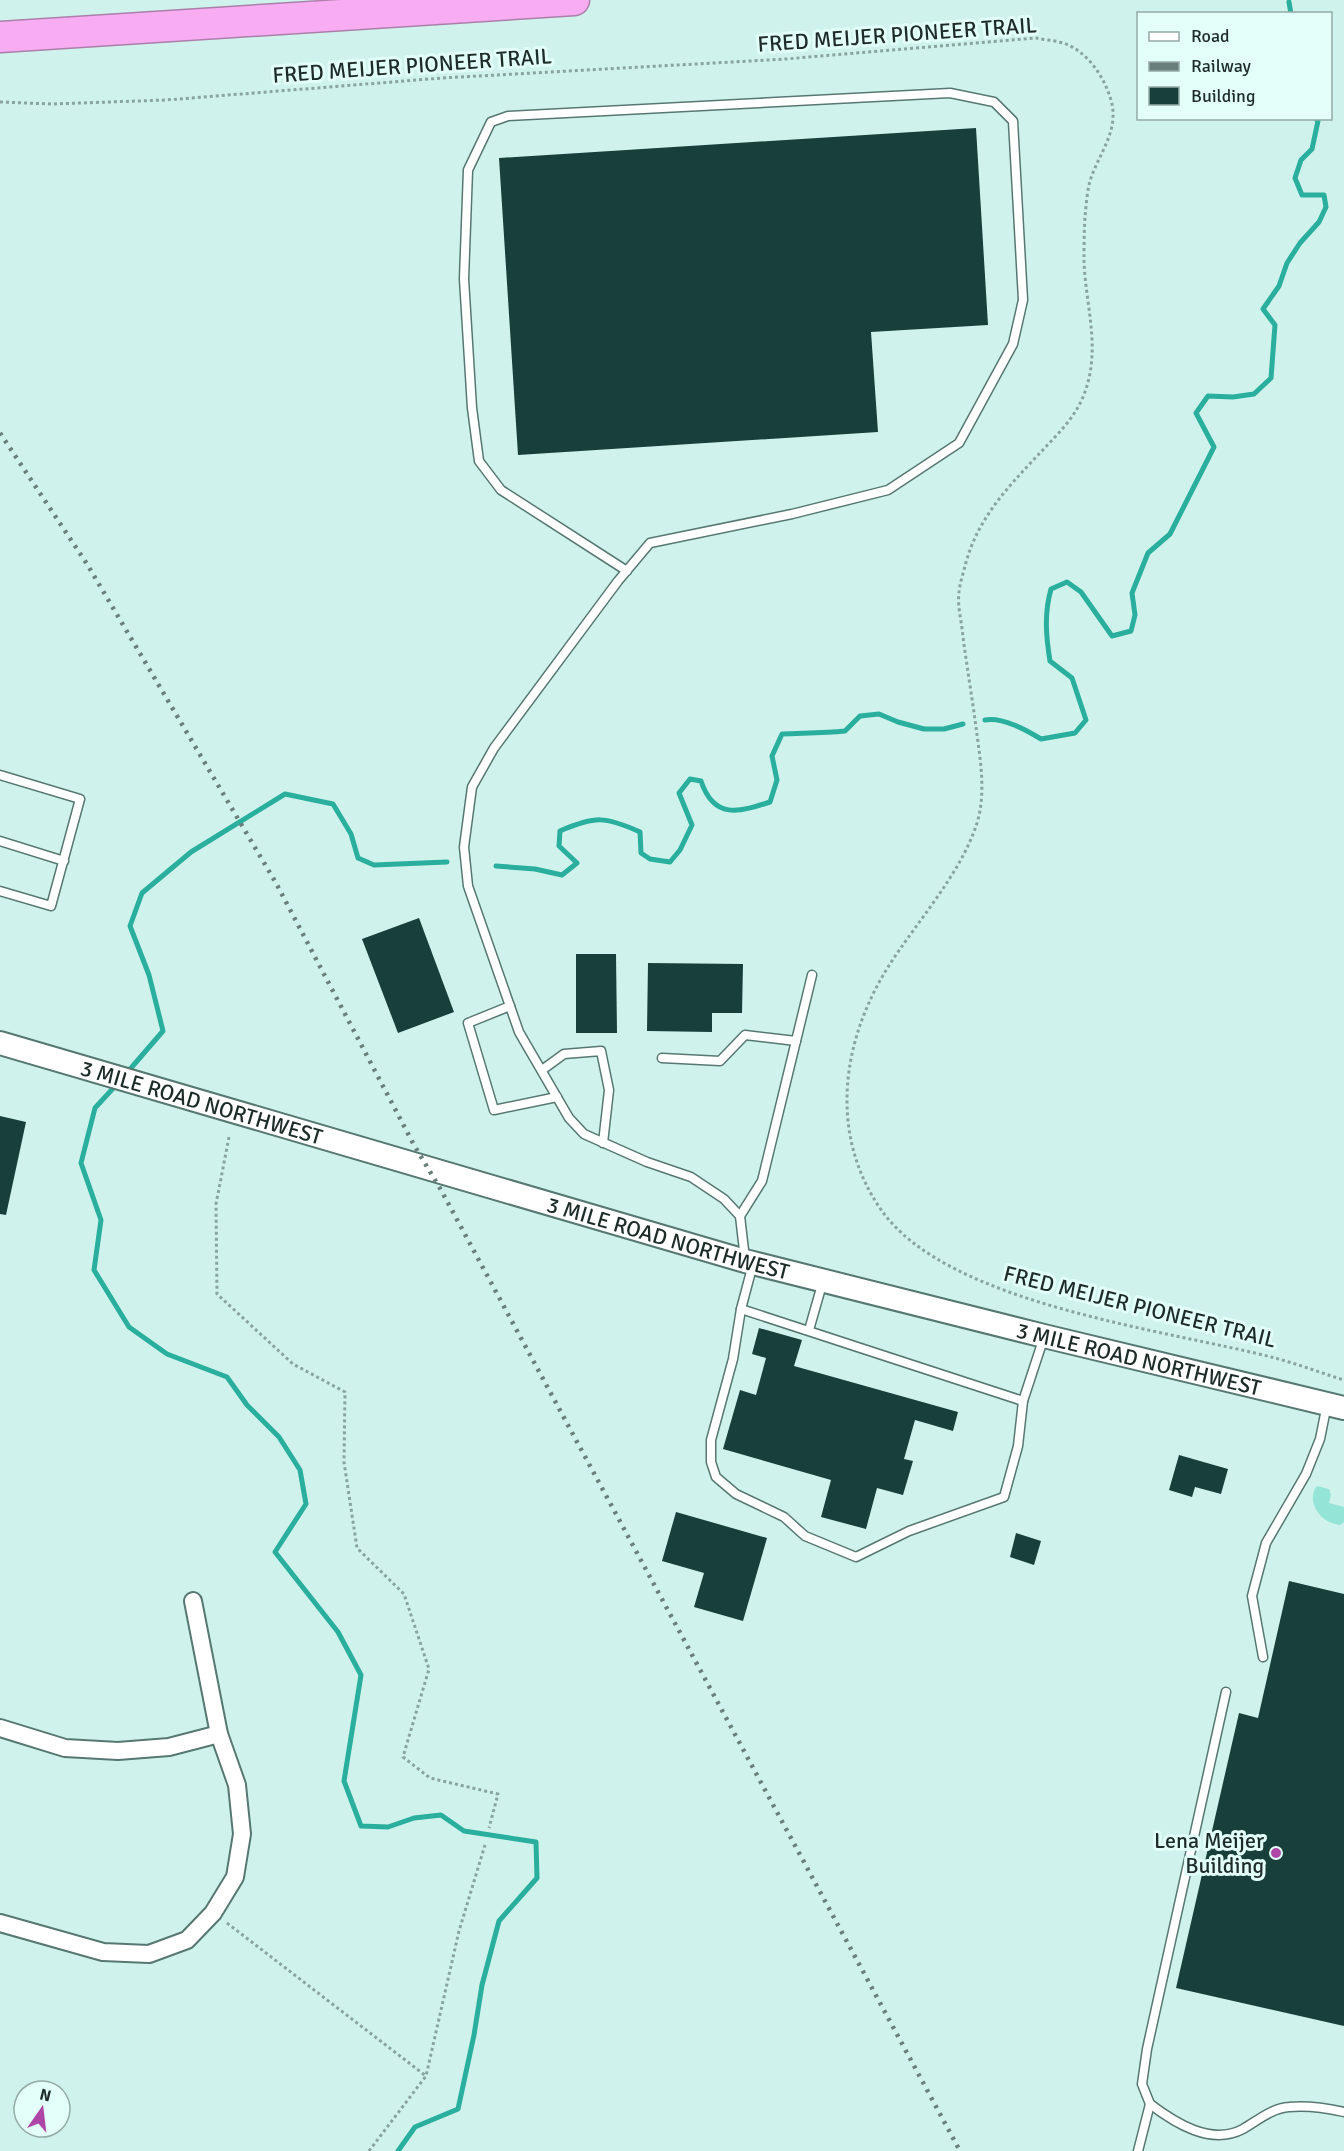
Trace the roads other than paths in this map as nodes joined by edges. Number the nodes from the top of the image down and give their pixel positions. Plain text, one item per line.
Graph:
1 (574, 0) edge
2 (0, 37) edge
3 (627, 571) junction
4 (0, 775) edge
5 (0, 841) edge
6 (64, 861) junction
7 (0, 891) edge
8 (812, 975) dead end
9 (510, 1006) junction
10 (796, 1041) junction
11 (0, 1043) edge
12 (662, 1058) dead end
13 (542, 1070) junction
14 (557, 1096) junction
15 (603, 1143) junction
16 (740, 1216) junction
17 (749, 1262) junction
18 (823, 1280) junction
19 (741, 1309) junction
20 (809, 1330) junction
21 (1044, 1336) junction
22 (1023, 1401) junction
23 (1336, 1406) edge
24 (193, 1601) dead end
25 (1263, 1657) dead end
26 (1226, 1692) dead end
27 (0, 1728) edge
28 (219, 1734) junction
29 (0, 1923) edge
30 (1150, 2104) junction
31 (1344, 2112) edge
32 (1138, 2151) edge

1 - 2 highway
3 - 3 lane
3 - 9 lane
4 - 6 lane
5 - 6 lane
6 - 7 lane
8 - 10 lane
9 - 13 lane
9 - 14 lane
10 - 12 lane
10 - 16 lane
11 - 17 main road, 3 MILE ROAD NORTHWEST
13 - 14 lane
13 - 15 lane
14 - 15 lane
15 - 16 lane
16 - 17 lane
17 - 18 main road, 3 MILE ROAD NORTHWEST
17 - 19 lane
18 - 20 lane
18 - 21 main road, 3 MILE ROAD NORTHWEST
19 - 20 lane
19 - 22 lane
20 - 22 lane
21 - 22 lane
21 - 23 main road, 3 MILE ROAD NORTHWEST
23 - 25 lane
24 - 28 street
26 - 30 lane
27 - 28 street
28 - 29 street
30 - 31 lane
30 - 32 lane

